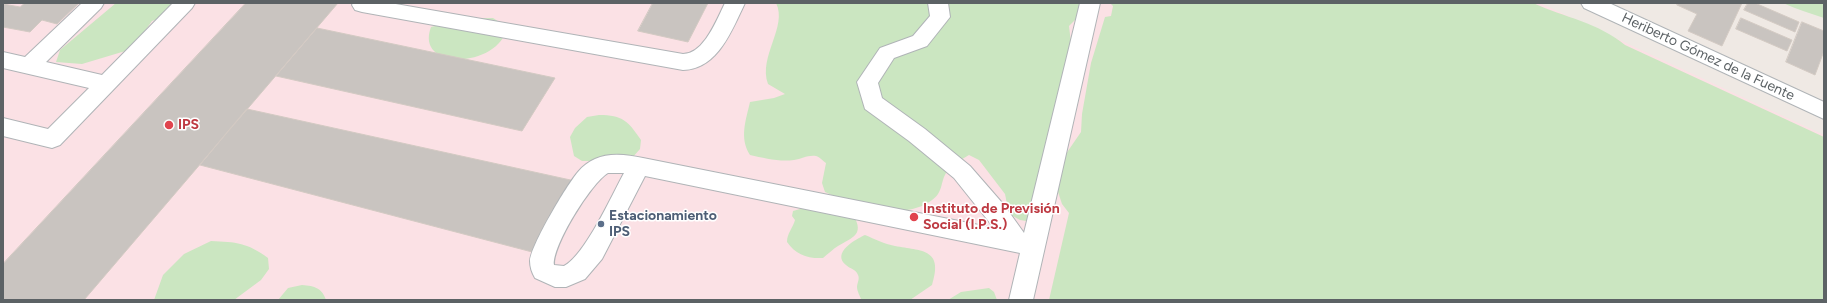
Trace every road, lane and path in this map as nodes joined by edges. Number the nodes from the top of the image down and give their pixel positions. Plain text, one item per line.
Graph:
1 (94, 3) edge
2 (185, 3) edge
3 (735, 3) edge
4 (938, 3) edge
5 (1090, 3) edge
6 (1591, 3) edge
7 (362, 6) dead end
8 (1620, 9) edge
9 (3, 60) edge
10 (29, 66) junction
11 (105, 84) junction
12 (1824, 111) edge
13 (3, 128) edge
14 (639, 167) junction
15 (1026, 244) junction
16 (1021, 300) edge

1 - 10 street
2 - 11 street
3 - 7 street
4 - 15 street
5 - 15 street
6 - 8 street, Heriberto Gómez de la Fuente
8 - 12 street, Heriberto Gómez de la Fuente
9 - 10 street
10 - 11 street
11 - 13 street
14 - 14 street
14 - 15 street
15 - 16 street

